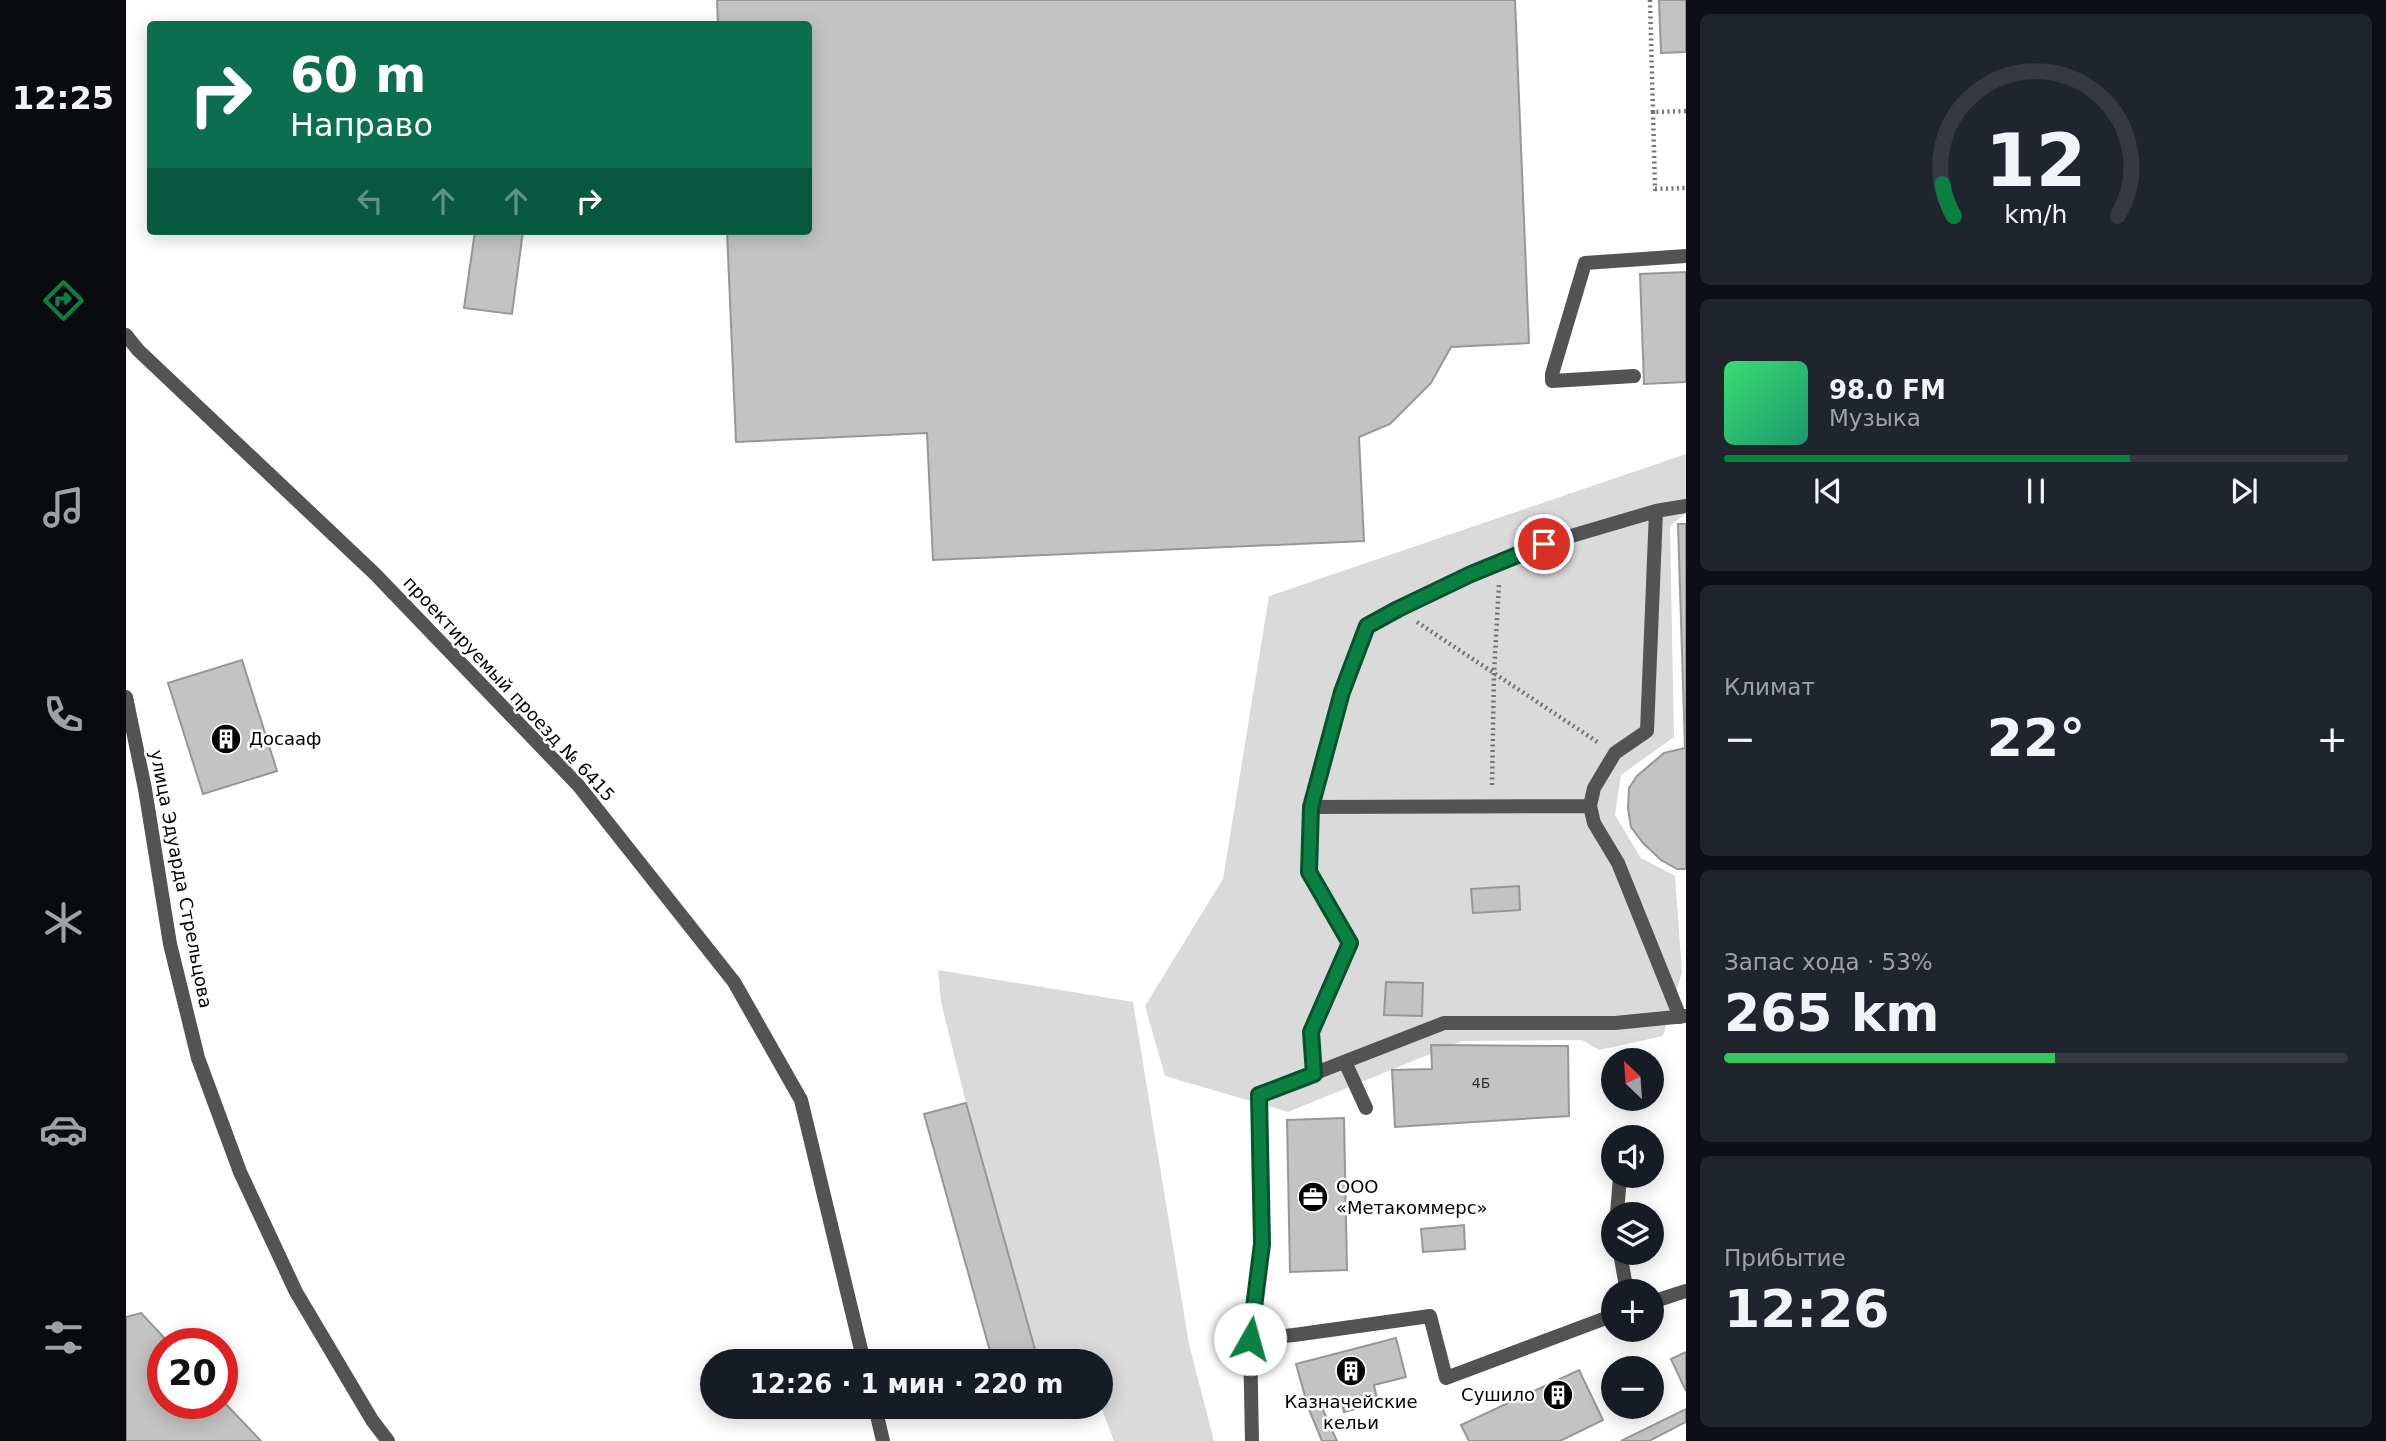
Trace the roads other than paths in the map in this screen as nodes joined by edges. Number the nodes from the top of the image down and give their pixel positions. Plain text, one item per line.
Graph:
1 (1686, 256) edge
2 (126, 335) edge
3 (1634, 376) dead end
4 (1686, 506) edge
5 (1656, 512) junction
6 (126, 697) edge
7 (1590, 806) junction
8 (1311, 807) junction
9 (1683, 1017) edge
10 (1345, 1062) junction
11 (1314, 1074) junction
12 (1366, 1108) dead end
13 (1686, 1291) edge
14 (1664, 1298) edge
15 (1601, 1320) edge
16 (1250, 1339) junction
17 (861, 1349) edge
18 (877, 1419) edge
19 (388, 1441) edge
20 (883, 1441) edge
21 (1252, 1441) edge

1 - 3 street
2 - 17 street, проектируемый проезд № 6415
4 - 5 street
5 - 7 street
5 - 8 street
6 - 19 street, улица Эдуарда Стрельцова
7 - 8 street
7 - 9 street
8 - 11 street
9 - 10 street
10 - 11 street
10 - 12 street
11 - 16 street
13 - 14 street
15 - 16 street
16 - 21 street
18 - 20 street

